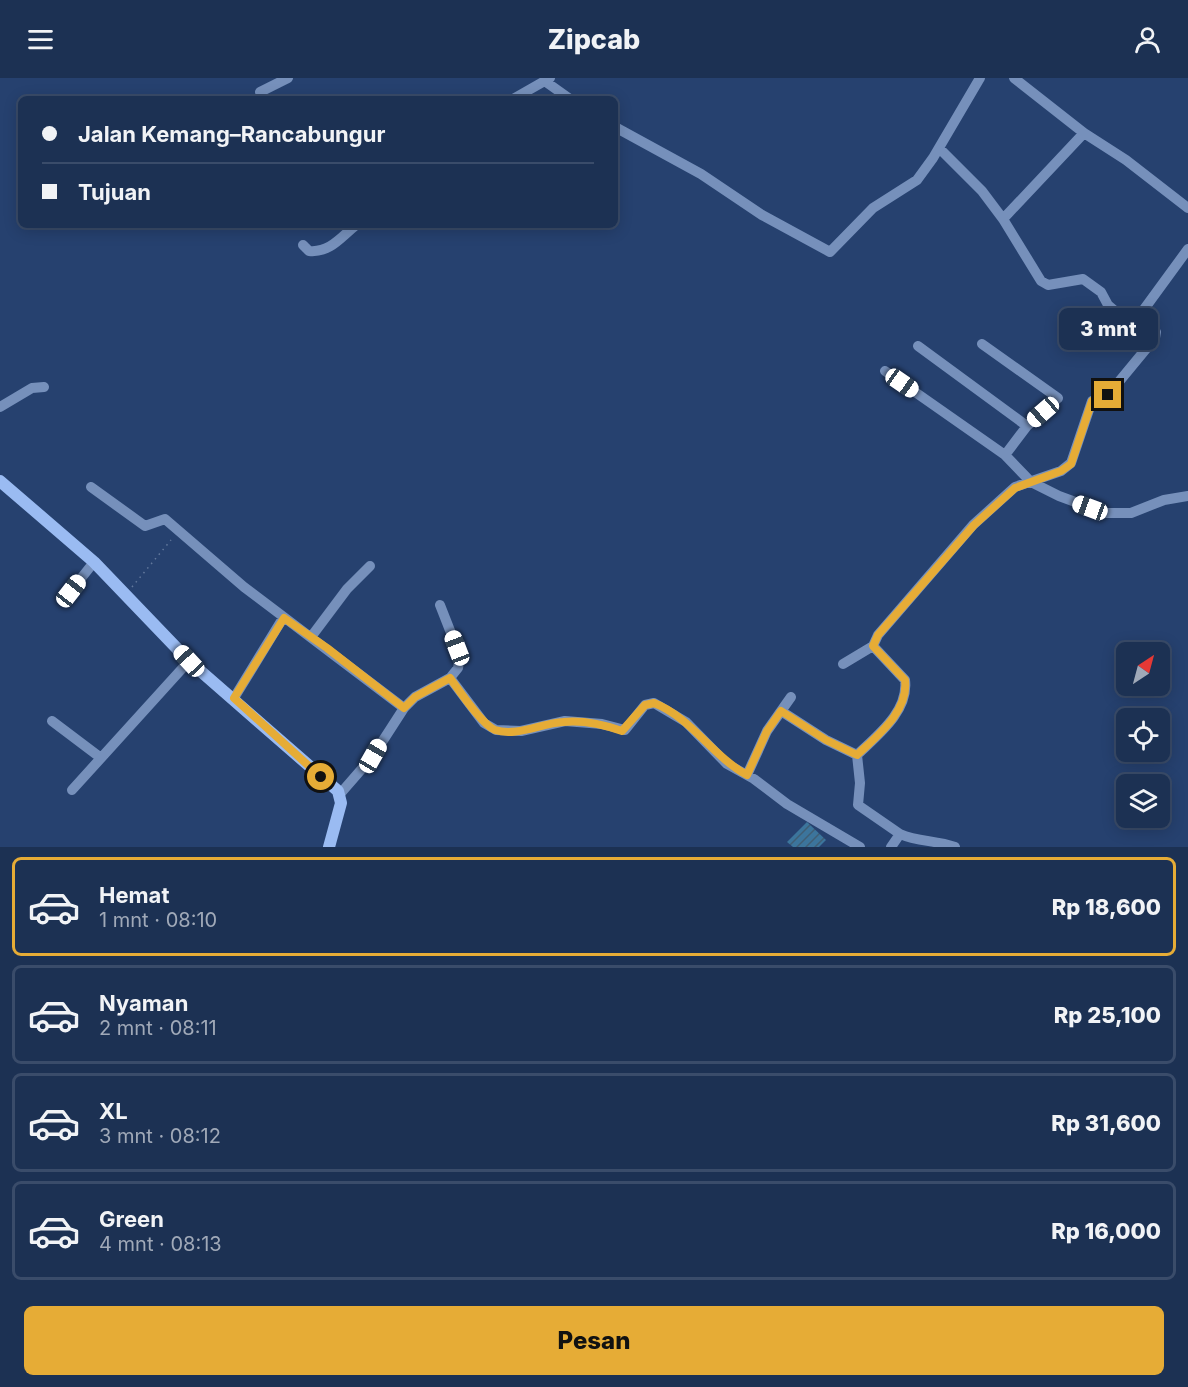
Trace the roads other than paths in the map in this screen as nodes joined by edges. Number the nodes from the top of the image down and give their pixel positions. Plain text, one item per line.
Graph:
1 (288, 78) edge
2 (980, 78) edge
3 (1014, 78) edge
4 (548, 80) edge
5 (260, 92) dead end
6 (519, 96) edge
7 (567, 96) edge
8 (618, 129) edge
9 (1084, 133) junction
10 (939, 148) junction
11 (1188, 208) edge
12 (1003, 219) junction
13 (353, 228) edge
14 (303, 245) dead end
15 (1188, 249) edge
16 (1128, 322) dead end
17 (981, 344) dead end
18 (918, 346) dead end
19 (885, 371) dead end
20 (44, 387) dead end
21 (0, 407) edge
22 (1028, 426) junction
23 (1005, 455) junction
24 (0, 481) edge
25 (1031, 482) junction
26 (91, 487) dead end
27 (1188, 496) edge
28 (94, 561) junction
29 (370, 566) dead end
30 (71, 591) dead end
31 (440, 605) dead end
32 (284, 618) junction
33 (312, 637) junction
34 (873, 646) junction
35 (189, 661) junction
36 (843, 664) dead end
37 (450, 678) junction
38 (791, 697) dead end
39 (234, 698) junction
40 (404, 708) junction
41 (781, 711) junction
42 (52, 721) dead end
43 (857, 755) junction
44 (101, 758) junction
45 (747, 775) junction
46 (72, 790) dead end
47 (340, 794) junction
48 (900, 834) junction
49 (329, 847) edge
50 (860, 847) edge
51 (891, 847) edge
52 (955, 847) edge

1 - 5 street
2 - 10 street
3 - 9 street
4 - 6 street
4 - 7 street
8 - 10 street
9 - 11 street
9 - 12 street
10 - 12 street
12 - 16 street
13 - 14 street
15 - 25 street
17 - 22 street
18 - 22 street
19 - 23 street
20 - 21 street
22 - 23 street
23 - 25 street
24 - 28 street
25 - 27 street
25 - 34 street
26 - 32 street
28 - 30 street
28 - 35 street
29 - 33 street
31 - 37 street
32 - 33 street
32 - 39 street
33 - 40 street
34 - 36 street
34 - 43 street
35 - 39 street
35 - 44 street
37 - 40 street
37 - 45 street
38 - 41 street
39 - 47 street
40 - 47 street
41 - 43 street
41 - 45 street
42 - 44 street
43 - 48 street
44 - 46 street
45 - 50 street
47 - 49 street
48 - 51 street
48 - 52 street

